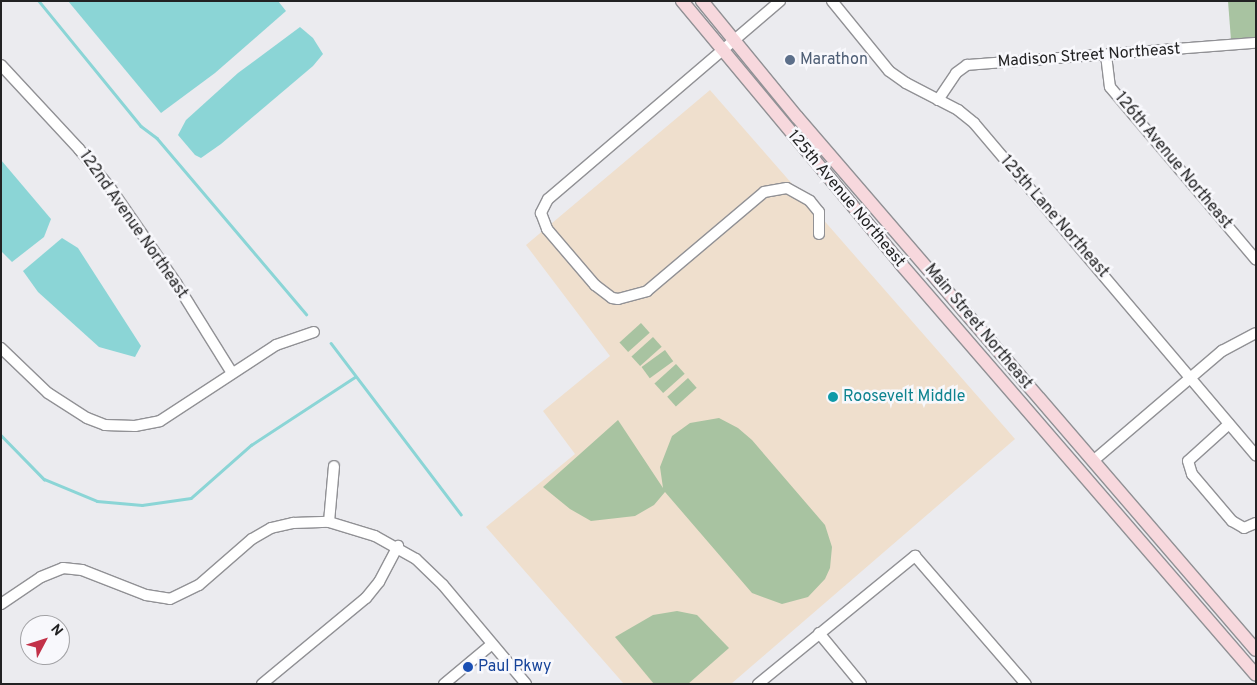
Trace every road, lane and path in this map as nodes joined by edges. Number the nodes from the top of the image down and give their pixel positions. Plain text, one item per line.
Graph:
1 (682, 1) edge
2 (702, 1) edge
3 (780, 1) edge
4 (832, 1) edge
5 (735, 40) junction
6 (1256, 43) edge
7 (722, 50) junction
8 (1106, 55) junction
9 (1, 65) edge
10 (938, 100) junction
11 (819, 234) dead end
12 (1256, 260) edge
13 (314, 332) dead end
14 (1256, 333) edge
15 (1, 348) edge
16 (232, 373) junction
17 (1190, 378) junction
18 (1229, 424) junction
19 (1256, 456) edge
20 (1093, 461) junction
21 (334, 466) dead end
22 (329, 522) junction
23 (1256, 522) edge
24 (398, 546) junction
25 (1, 604) edge
26 (819, 633) junction
27 (492, 644) junction
28 (1256, 650) edge
29 (1256, 675) edge
30 (262, 684) edge
31 (444, 684) edge
32 (526, 684) edge
33 (758, 684) edge
34 (861, 684) edge
35 (1026, 684) edge

1 - 7 main road
2 - 5 main road, Main Street Northeast
3 - 5 street
4 - 10 street, 125th Lane Northeast
5 - 7 street
5 - 20 main road, Main Street Northeast
6 - 8 street, Madison Street Northeast
7 - 11 street
7 - 29 main road, 125th Avenue Northeast
8 - 10 street, Madison Street Northeast
8 - 12 street, 126th Avenue Northeast
9 - 16 street, 122nd Avenue Northeast
10 - 17 street, 125th Lane Northeast
13 - 16 street
14 - 17 street
15 - 16 street
17 - 18 street, 125th Lane Northeast
17 - 20 street
18 - 19 street, 125th Lane Northeast
18 - 23 street
20 - 28 main road, Main Street Northeast
21 - 22 street
22 - 24 street
22 - 25 street
24 - 27 street
24 - 30 street
26 - 33 street
26 - 34 street
26 - 35 street
27 - 31 street
27 - 32 street

